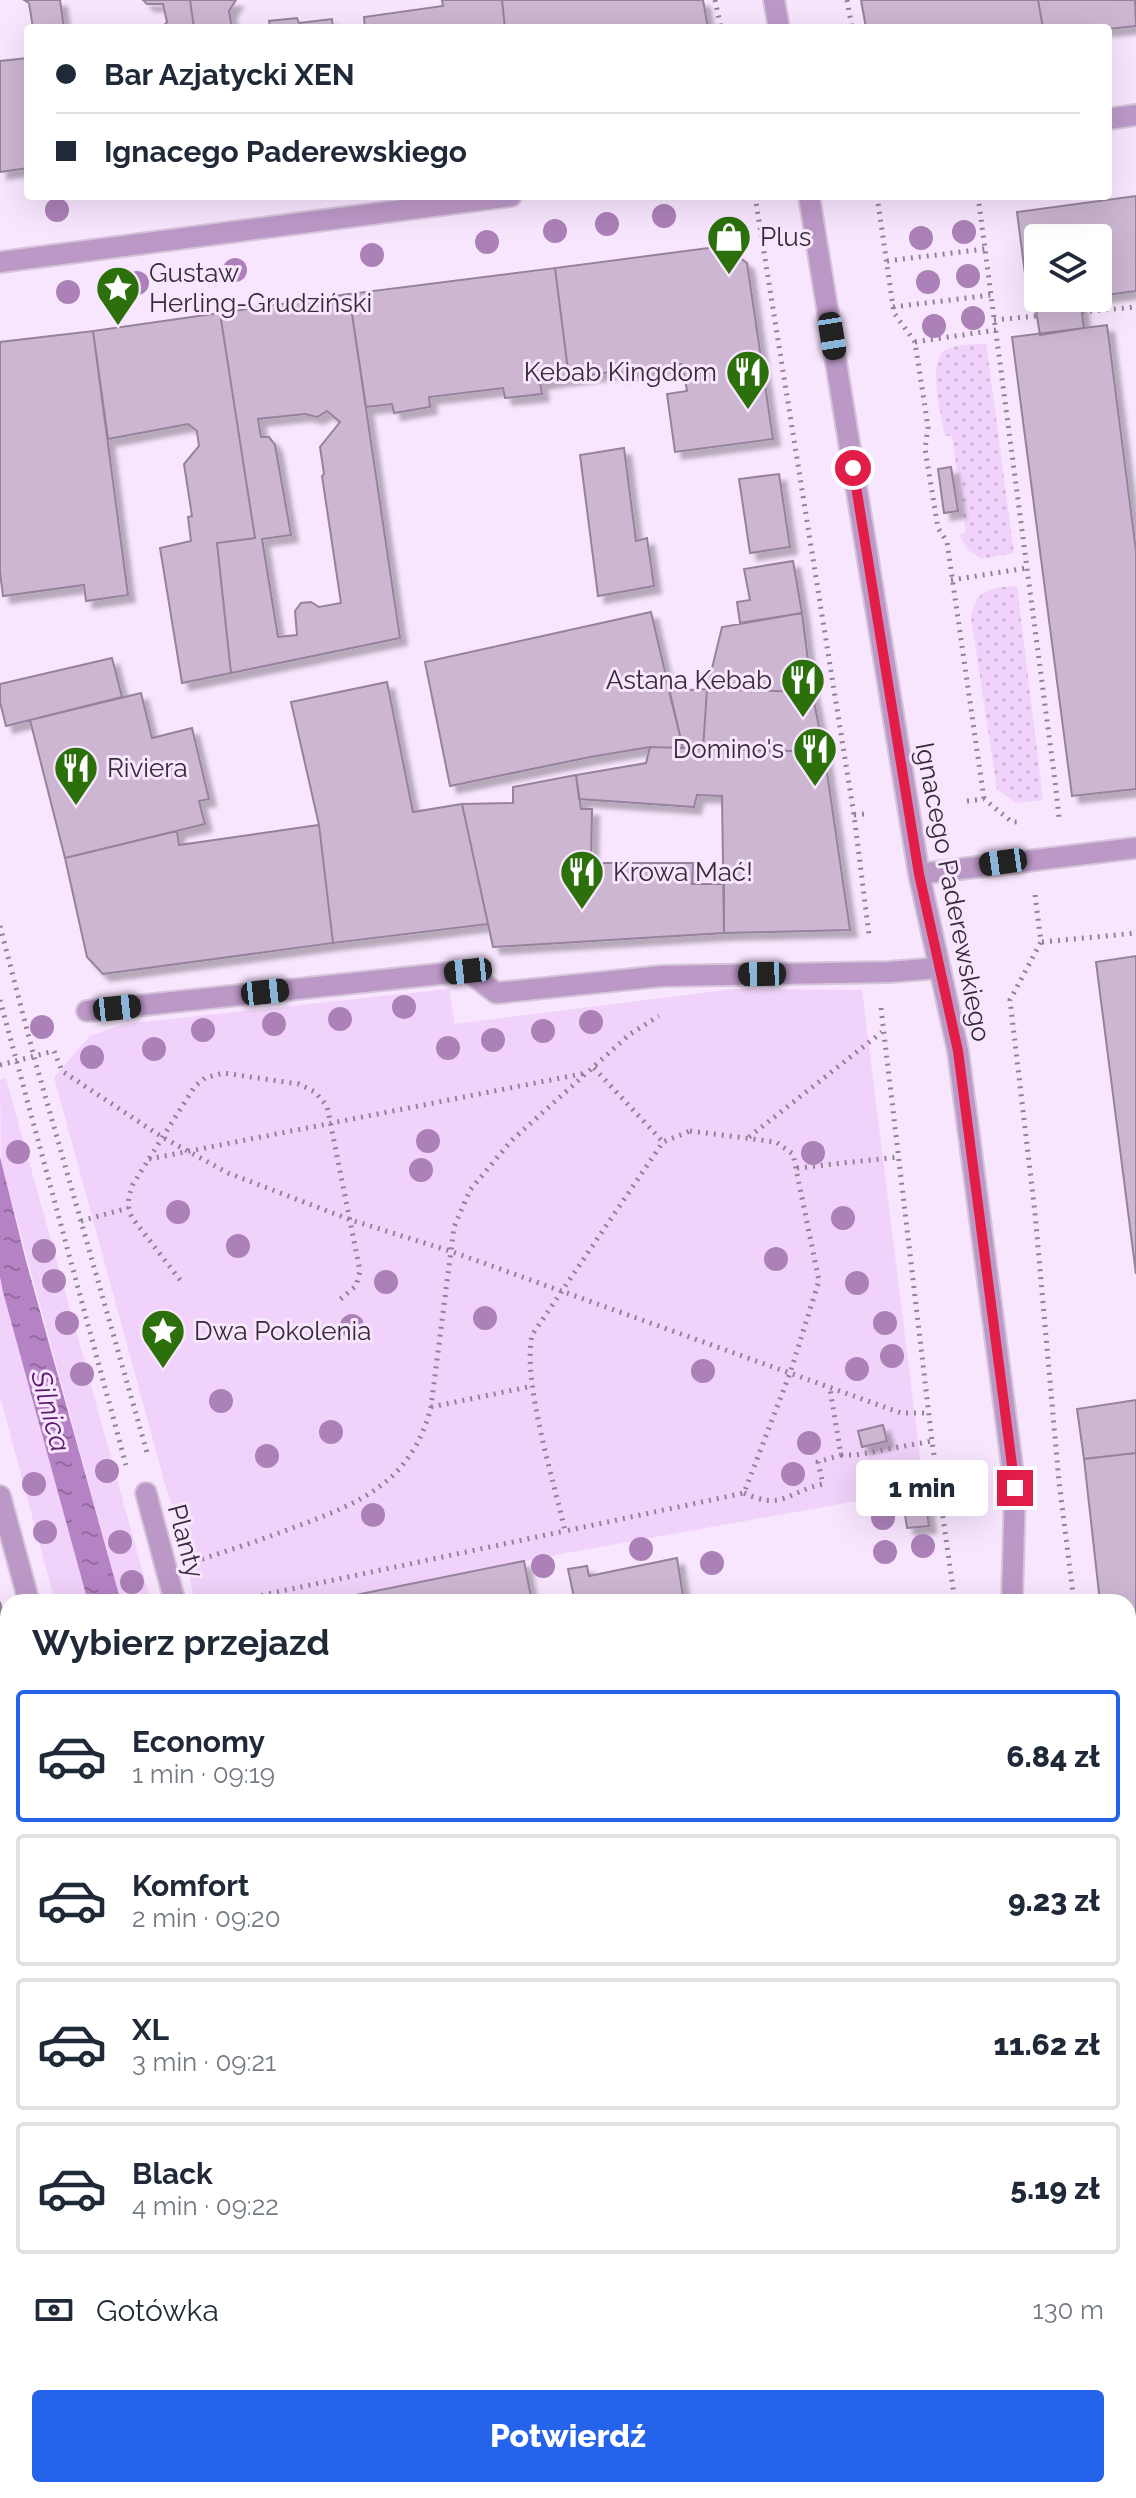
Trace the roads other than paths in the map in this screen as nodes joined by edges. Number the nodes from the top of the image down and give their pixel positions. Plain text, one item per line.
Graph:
1 (774, 0) edge
2 (778, 24) edge
3 (1136, 115) edge
4 (1112, 118) edge
5 (480, 200) edge
6 (810, 200) edge
7 (0, 262) edge
8 (1136, 848) edge
9 (919, 874) junction
10 (939, 968) junction
11 (87, 1011) dead end
12 (146, 1493) road end
13 (0, 1496) edge
14 (27, 1594) edge
15 (173, 1594) edge
16 (1012, 1594) edge

1 - 2 street
3 - 4 street
5 - 7 street
6 - 9 street, Ignacego Paderewskiego
8 - 9 street
9 - 10 street, Ignacego Paderewskiego
10 - 11 street
10 - 16 street, Ignacego Paderewskiego
12 - 15 street, Planty
13 - 14 street

